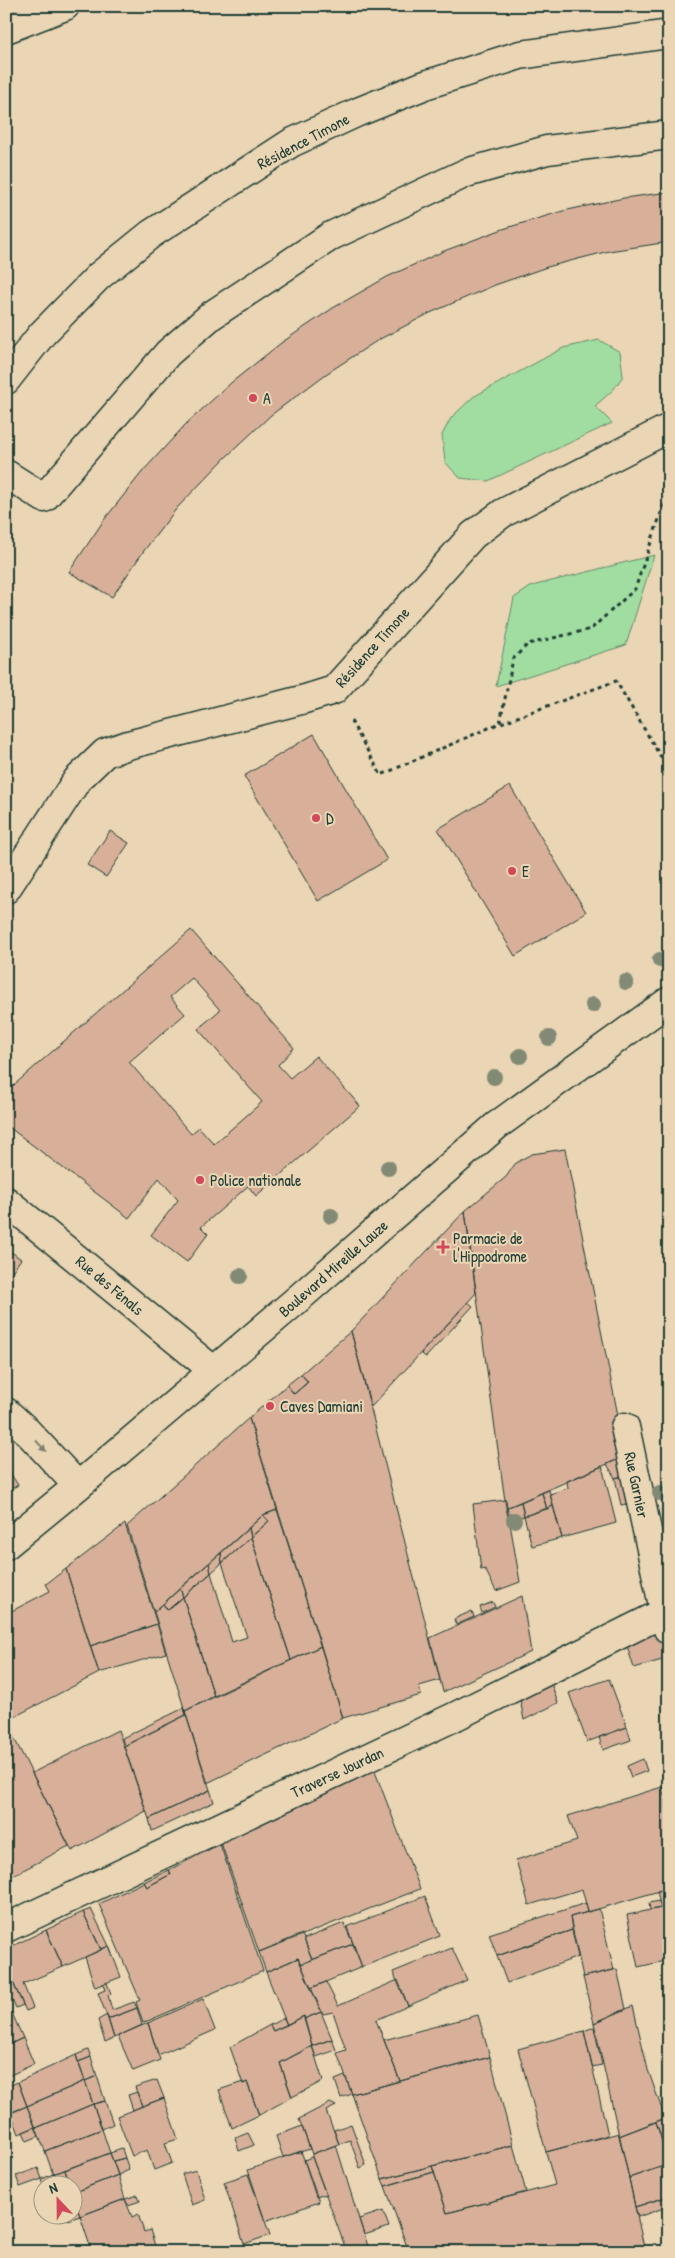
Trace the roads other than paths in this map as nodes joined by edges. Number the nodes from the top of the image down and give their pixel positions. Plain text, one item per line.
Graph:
1 (65, 6) edge
2 (6, 29) edge
3 (669, 34) edge
4 (669, 135) edge
5 (6, 380) edge
6 (669, 428) edge
7 (6, 474) edge
8 (6, 889) edge
9 (669, 1001) edge
10 (6, 1201) edge
11 (213, 1370) junction
12 (6, 1412) edge
13 (625, 1427) dead end
14 (78, 1486) junction
15 (6, 1545) edge
16 (667, 1621) edge
17 (6, 1928) edge

1 - 2 main road
3 - 5 main road, Résidence Timone
4 - 7 main road
6 - 8 main road, Résidence Timone
9 - 11 main road, Boulevard Mireille Lauze
10 - 11 main road, Rue des Fénals
11 - 14 main road, Boulevard Mireille Lauze
12 -> 14 main road
13 - 16 main road, Rue Garnier
14 - 15 main road, Boulevard Mireille Lauze
16 - 17 main road, Traverse Jourdan

